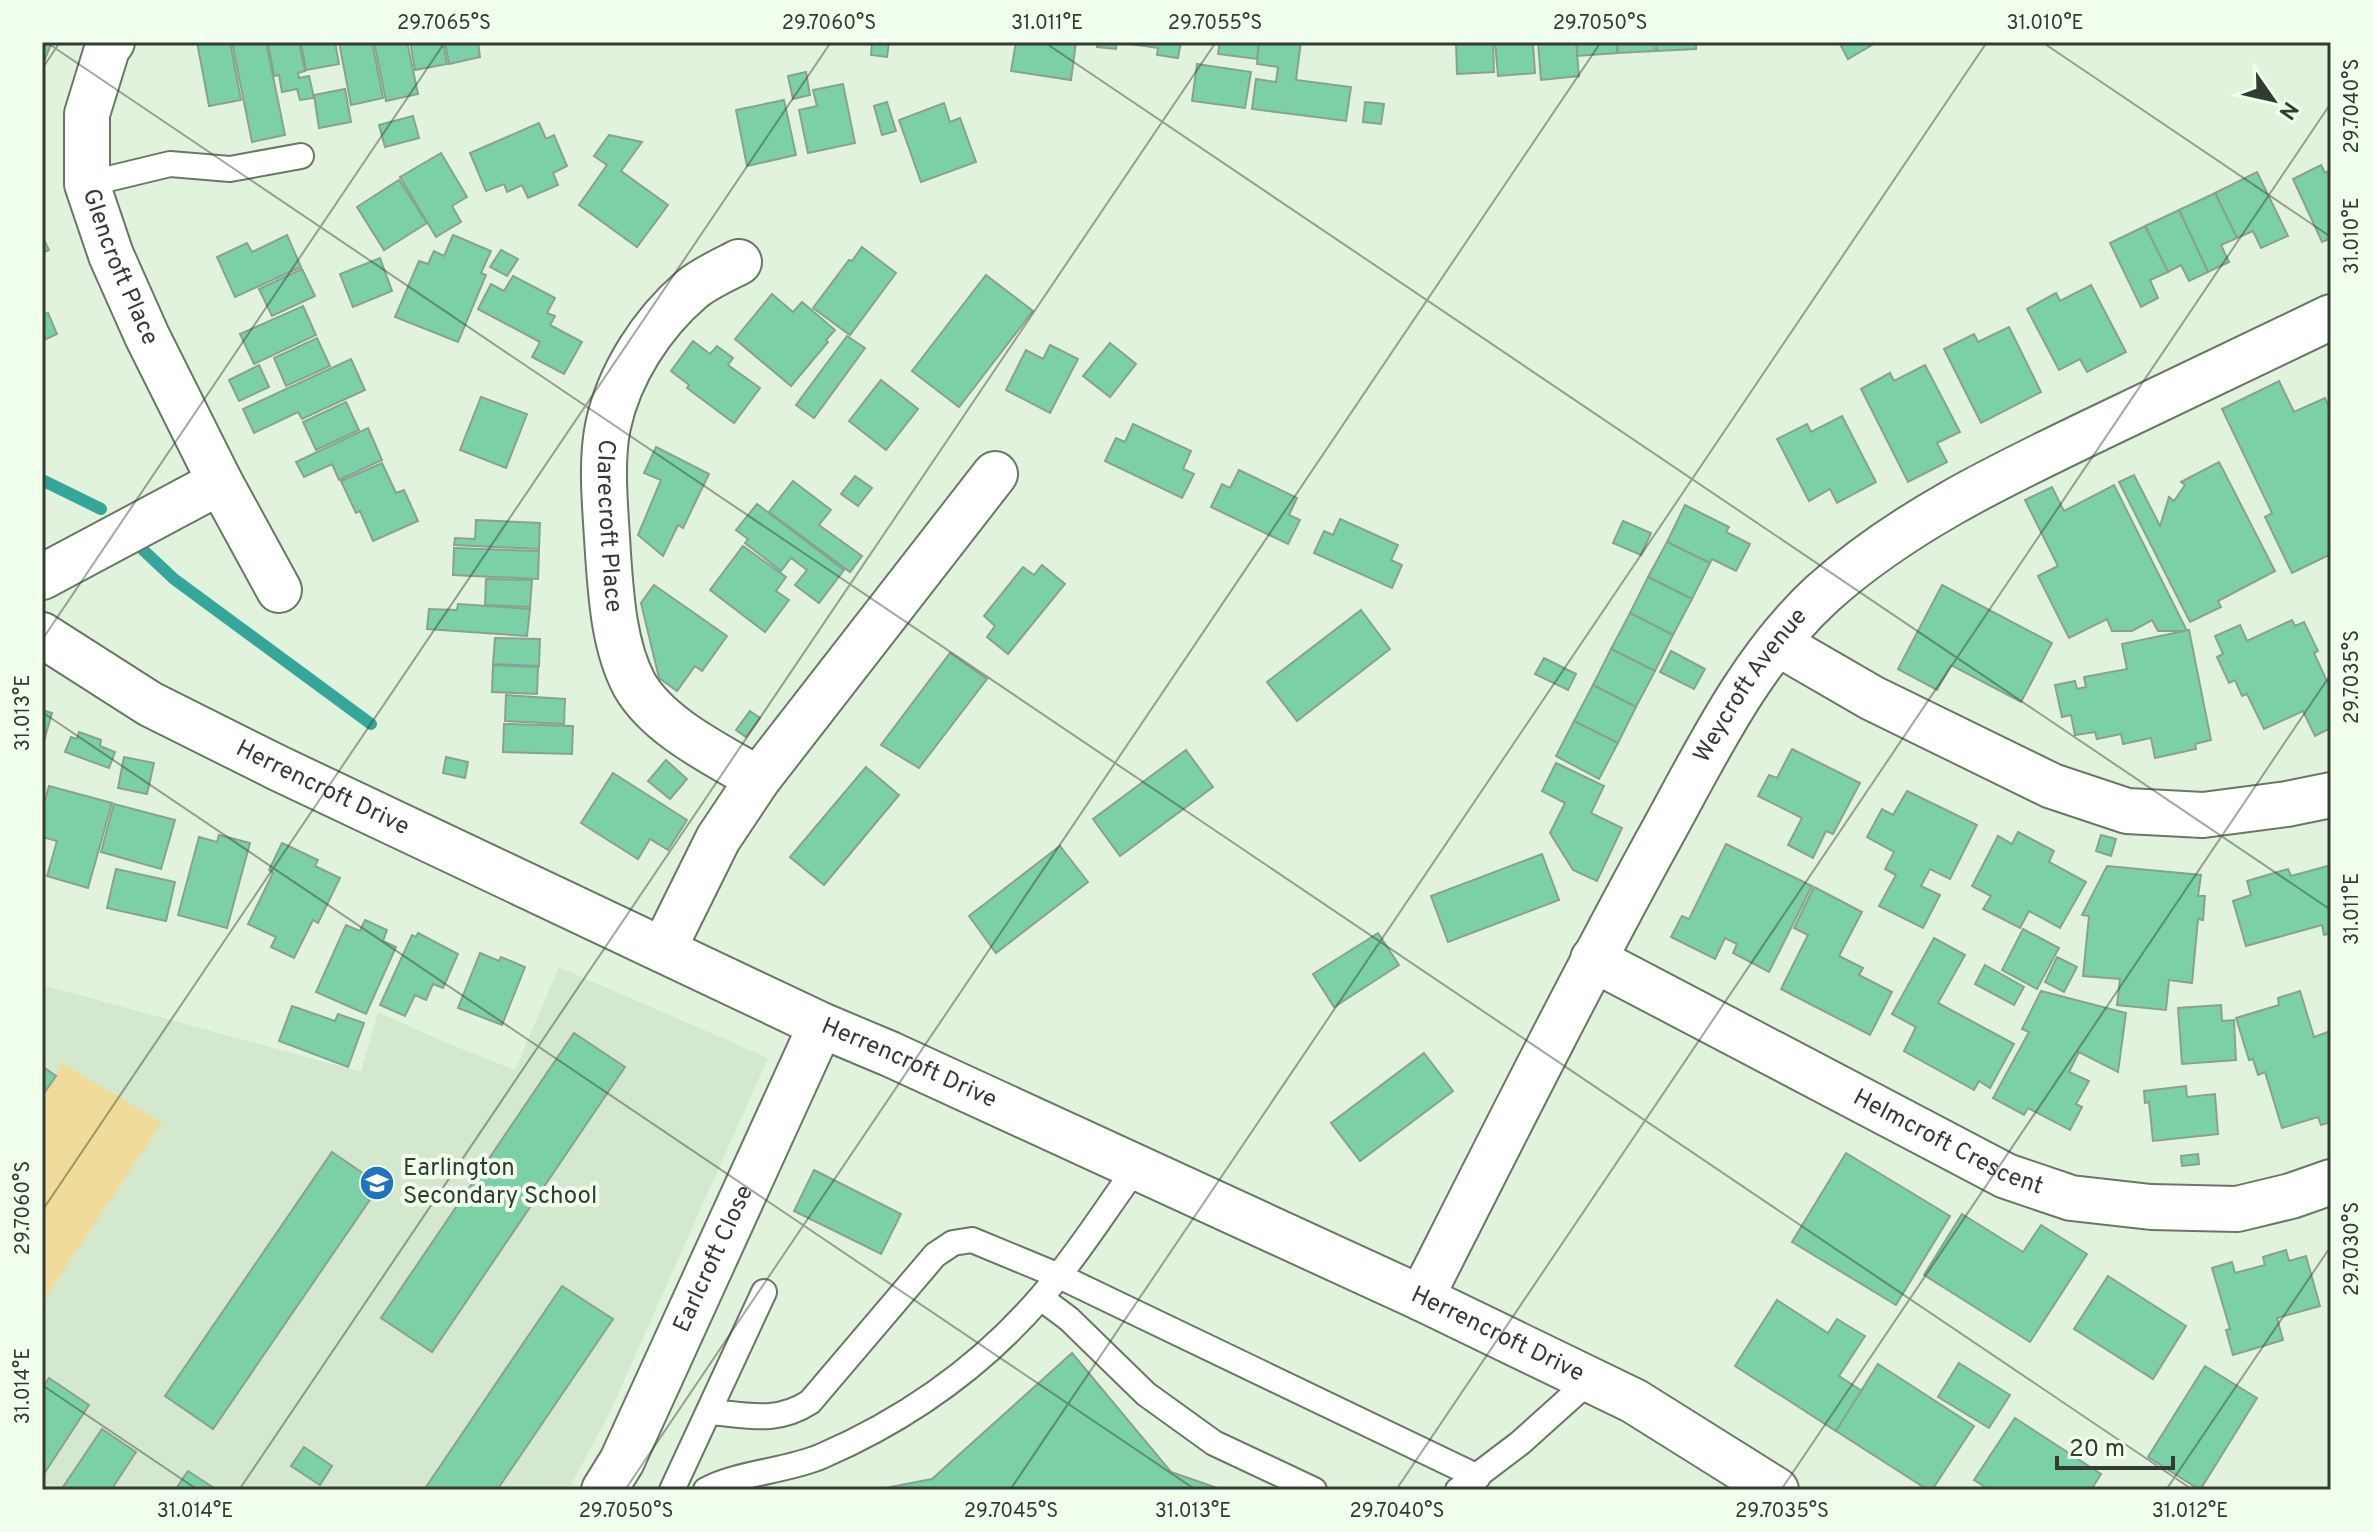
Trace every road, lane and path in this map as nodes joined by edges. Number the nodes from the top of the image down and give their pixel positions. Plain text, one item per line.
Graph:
1 (112, 42) edge
2 (301, 156) dead end
3 (87, 184) junction
4 (739, 262) dead end
5 (2331, 317) edge
6 (995, 474) dead end
7 (220, 482) junction
8 (42, 577) edge
9 (279, 590) dead end
10 (42, 635) edge
11 (1777, 643) junction
12 (758, 779) junction
13 (2331, 795) edge
14 (663, 950) junction
15 (1593, 959) junction
16 (821, 1025) junction
17 (1136, 1168) junction
18 (2331, 1182) edge
19 (1059, 1276) junction
20 (764, 1292) dead end
21 (1041, 1298) junction
22 (1421, 1298) junction
23 (1589, 1381) junction
24 (710, 1412) junction
25 (677, 1482) edge
26 (1468, 1484) edge
27 (706, 1489) edge
28 (604, 1490) edge
29 (1314, 1490) edge
30 (1776, 1490) edge

1 - 3 street, Glencroft Place
2 - 3 lane
3 - 7 street, Glencroft Place
4 - 12 street, Clarecroft Place
5 - 11 street, Weycroft Avenue
6 - 12 street
7 - 8 street
7 - 9 street, Glencroft Place
10 - 14 street, Herrencroft Drive
11 - 13 street
11 - 15 street, Weycroft Avenue
12 - 14 street
14 - 16 street, Herrencroft Drive
15 - 18 street, Helmcroft Crescent
15 - 22 street, Weycroft Avenue
16 - 17 street, Herrencroft Drive
16 - 28 street, Earlcroft Close
17 - 19 lane
17 - 22 street, Herrencroft Drive
19 - 21 lane
19 - 24 lane
19 - 26 lane
20 - 24 lane
21 - 27 lane
21 - 29 lane
22 - 23 street, Herrencroft Drive
23 - 26 lane
23 - 30 street, Herrencroft Drive
24 - 25 lane
25 - 27 lane

